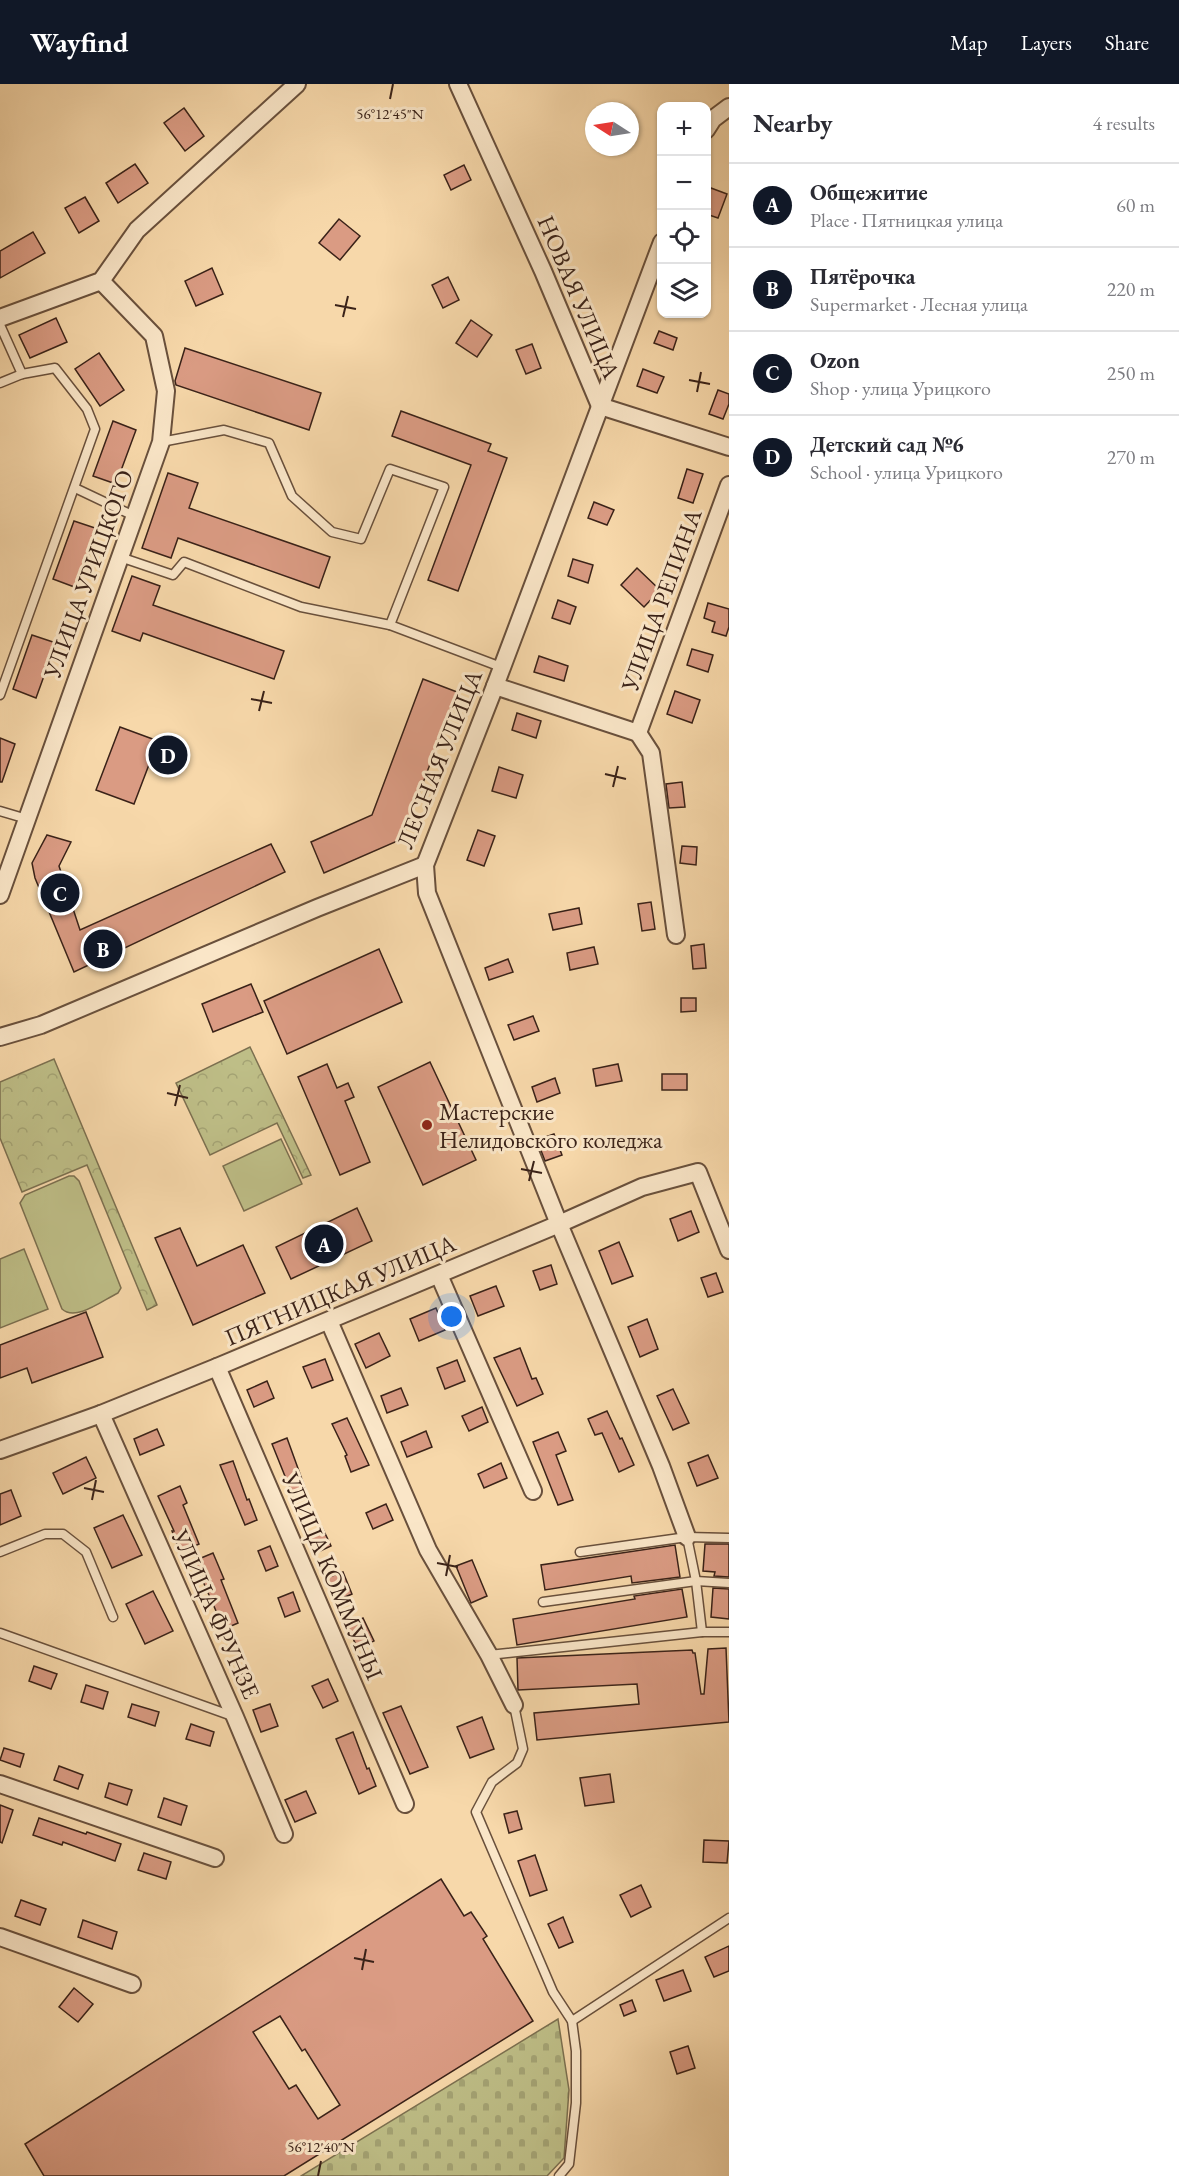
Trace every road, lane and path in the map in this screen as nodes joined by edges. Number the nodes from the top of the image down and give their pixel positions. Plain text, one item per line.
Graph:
1 (297, 84) edge
2 (458, 84) edge
3 (729, 107) edge
4 (711, 122) edge
5 (657, 255) edge
6 (101, 281) junction
7 (0, 318) edge
8 (0, 325) edge
9 (22, 374) junction
10 (0, 383) edge
11 (600, 406) junction
12 (160, 442) junction
13 (729, 447) edge
14 (729, 485) edge
15 (75, 488) junction
16 (134, 516) junction
17 (120, 557) junction
18 (390, 625) junction
19 (501, 667) junction
20 (495, 686) junction
21 (0, 695) edge
22 (638, 733) junction
23 (0, 811) edge
24 (27, 819) junction
25 (425, 865) junction
26 (0, 895) edge
27 (676, 935) dead end
28 (0, 1037) edge
29 (559, 1224) junction
30 (729, 1250) edge
31 (439, 1275) junction
32 (329, 1321) junction
33 (217, 1367) junction
34 (101, 1414) junction
35 (0, 1450) edge
36 (533, 1491) dead end
37 (687, 1537) junction
38 (729, 1538) edge
39 (0, 1552) edge
40 (580, 1552) dead end
41 (696, 1581) junction
42 (729, 1583) edge
43 (543, 1602) dead end
44 (113, 1617) dead end
45 (702, 1632) junction
46 (729, 1632) edge
47 (0, 1633) edge
48 (489, 1655) junction
49 (514, 1705) joint
50 (235, 1717) junction
51 (0, 1784) edge
52 (405, 1804) dead end
53 (284, 1834) dead end
54 (215, 1857) dead end
55 (729, 1918) edge
56 (0, 1937) edge
57 (132, 1984) dead end
58 (572, 2021) junction
59 (559, 2176) edge

1 - 6 street
2 - 11 street, НОВАЯ УЛИЦА
3 - 4 street
5 - 11 street, ЛЕСНАЯ УЛИЦА
6 - 7 street
6 - 12 street, УЛИЦА УРИЦКОГО
8 - 9 lane
9 - 10 lane
9 - 15 lane
11 - 13 street, НОВАЯ УЛИЦА
11 - 19 street, ЛЕСНАЯ УЛИЦА
12 - 16 street, УЛИЦА УРИЦКОГО
12 - 18 lane
14 - 22 street, УЛИЦА РЕПИНА
15 - 16 lane
15 - 21 lane
16 - 17 street, УЛИЦА УРИЦКОГО
17 - 18 lane
17 - 24 street, УЛИЦА УРИЦКОГО
18 - 19 lane
19 - 20 street, ЛЕСНАЯ УЛИЦА
20 - 22 street
20 - 25 street, ЛЕСНАЯ УЛИЦА
22 - 27 street
23 - 24 lane
24 - 26 street, УЛИЦА УРИЦКОГО
25 - 28 street, ЛЕСНАЯ УЛИЦА
25 - 29 street
29 - 30 street, ПЯТНИЦКАЯ УЛИЦА
29 - 31 street, ПЯТНИЦКАЯ УЛИЦА
29 - 37 street
31 - 32 street, ПЯТНИЦКАЯ УЛИЦА
31 - 36 street
32 - 33 street, ПЯТНИЦКАЯ УЛИЦА
32 - 48 street
33 - 34 street, ПЯТНИЦКАЯ УЛИЦА
33 - 52 street, УЛИЦА КОММУНЫ
34 - 35 street, ПЯТНИЦКАЯ УЛИЦА
34 - 50 street, УЛИЦА ФРУНЗЕ
37 - 38 lane
37 - 40 lane
37 - 41 lane
39 - 44 lane
41 - 42 lane
41 - 43 lane
41 - 45 lane
45 - 46 lane
45 - 48 lane
47 - 50 lane
48 - 49 street
49 - 58 lane
50 - 53 street, УЛИЦА ФРУНЗЕ
51 - 54 street
55 - 58 lane
56 - 57 street
58 - 59 lane

